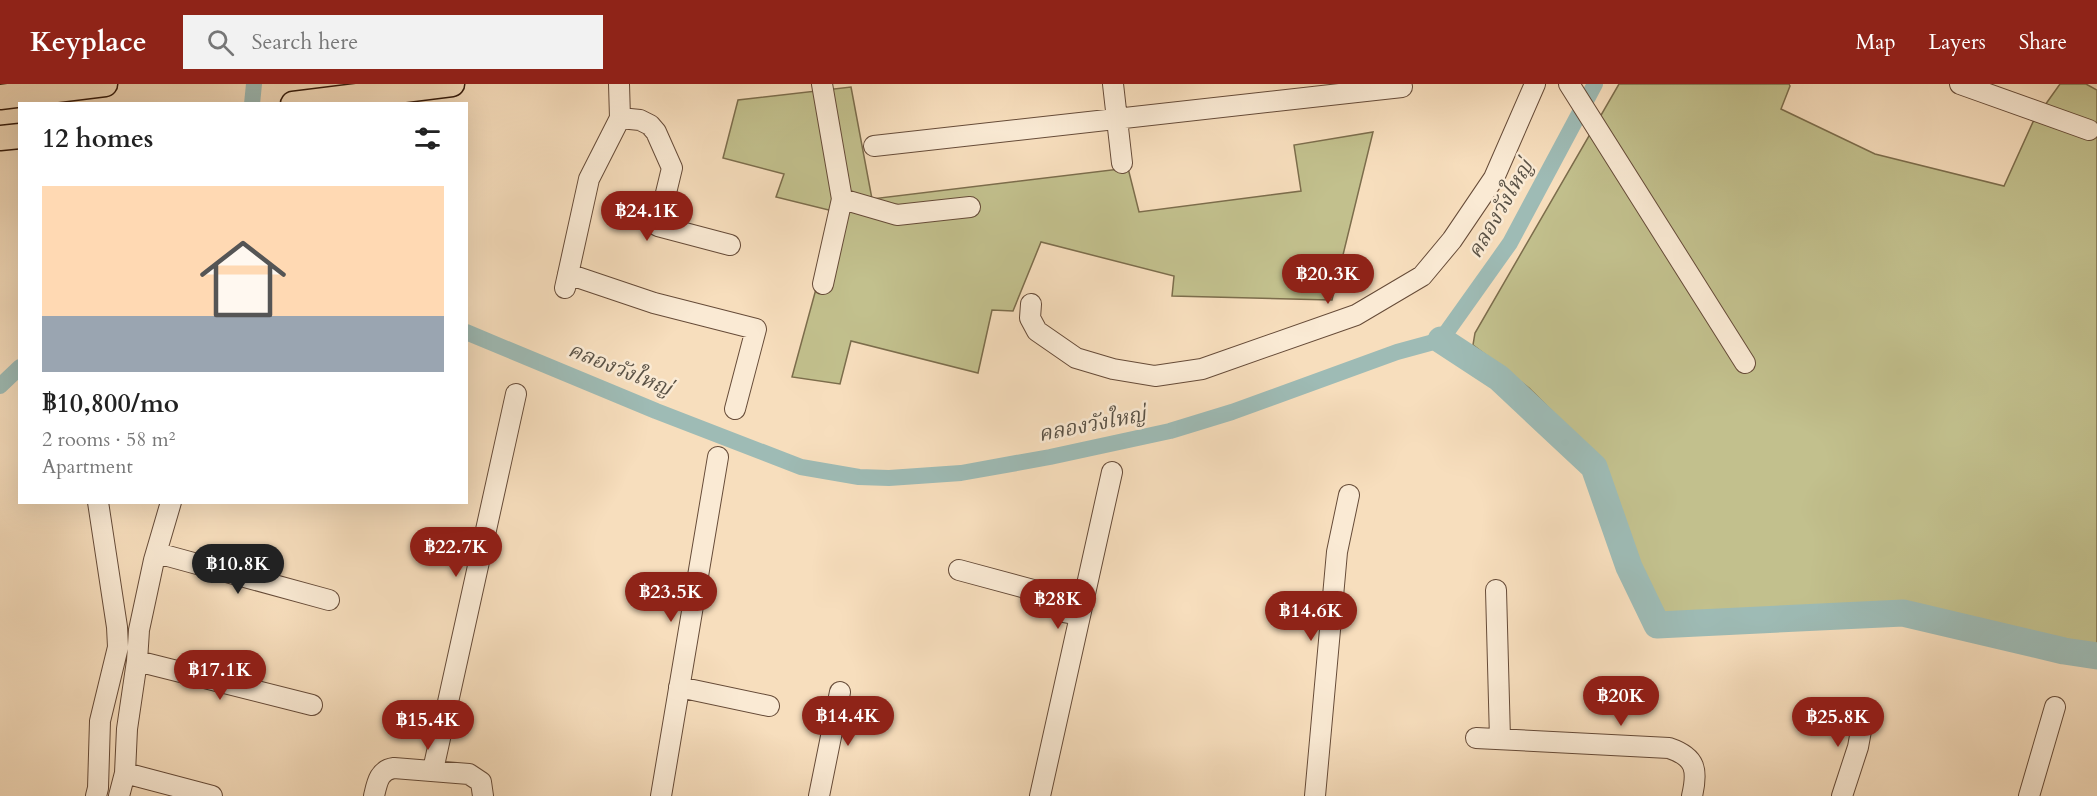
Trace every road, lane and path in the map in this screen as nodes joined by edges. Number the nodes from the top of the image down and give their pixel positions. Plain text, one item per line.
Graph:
1 (105, 84) edge
2 (452, 84) edge
3 (620, 84) edge
4 (822, 84) edge
5 (1113, 84) edge
6 (1535, 84) edge
7 (1569, 84) edge
8 (1960, 84) edge
9 (1402, 87) dead end
10 (0, 97) edge
11 (309, 102) edge
12 (620, 118) junction
13 (1117, 119) junction
14 (2090, 130) dead end
15 (18, 136) edge
16 (0, 138) edge
17 (874, 146) dead end
18 (1122, 163) dead end
19 (842, 199) junction
20 (970, 207) dead end
21 (730, 244) dead end
22 (823, 284) dead end
23 (1031, 304) dead end
24 (1745, 363) dead end
25 (516, 394) dead end
26 (735, 409) dead end
27 (718, 457) dead end
28 (1112, 472) dead end
29 (1349, 495) dead end
30 (98, 504) edge
31 (170, 504) edge
32 (157, 553) junction
33 (960, 570) dead end
34 (1496, 590) dead end
35 (329, 600) dead end
36 (1080, 615) junction
37 (137, 661) junction
38 (679, 687) junction
39 (840, 692) dead end
40 (312, 705) dead end
41 (769, 706) dead end
42 (2055, 707) dead end
43 (1865, 709) dead end
44 (1476, 738) dead end
45 (1500, 739) junction
46 (433, 770) junction
47 (125, 773) junction
48 (96, 796) edge
49 (119, 796) edge
50 (212, 796) edge
51 (374, 796) edge
52 (483, 796) edge
53 (660, 796) edge
54 (819, 796) edge
55 (1040, 796) edge
56 (1315, 796) edge
57 (1692, 796) edge
58 (1842, 796) edge
59 (2029, 796) edge

1 - 10 main road
2 - 11 main road
3 - 12 street
4 - 19 street
5 - 13 street
6 - 23 street
7 - 24 street
8 - 14 street
9 - 13 street
12 - 21 street
12 - 26 street
13 - 17 street
13 - 18 street
15 - 16 main road
19 - 20 street
19 - 22 street
25 - 46 street
27 - 38 street
28 - 36 street
29 - 56 street
30 - 48 street
31 - 32 street
32 - 35 street
32 - 37 street
33 - 36 street
34 - 45 street
36 - 55 street
37 - 40 street
37 - 47 street
38 - 41 street
38 - 53 street
39 - 54 street
42 - 59 street
43 - 58 street
44 - 45 street
45 - 57 street
46 - 51 street
46 - 52 street
47 - 49 street
47 - 50 street

